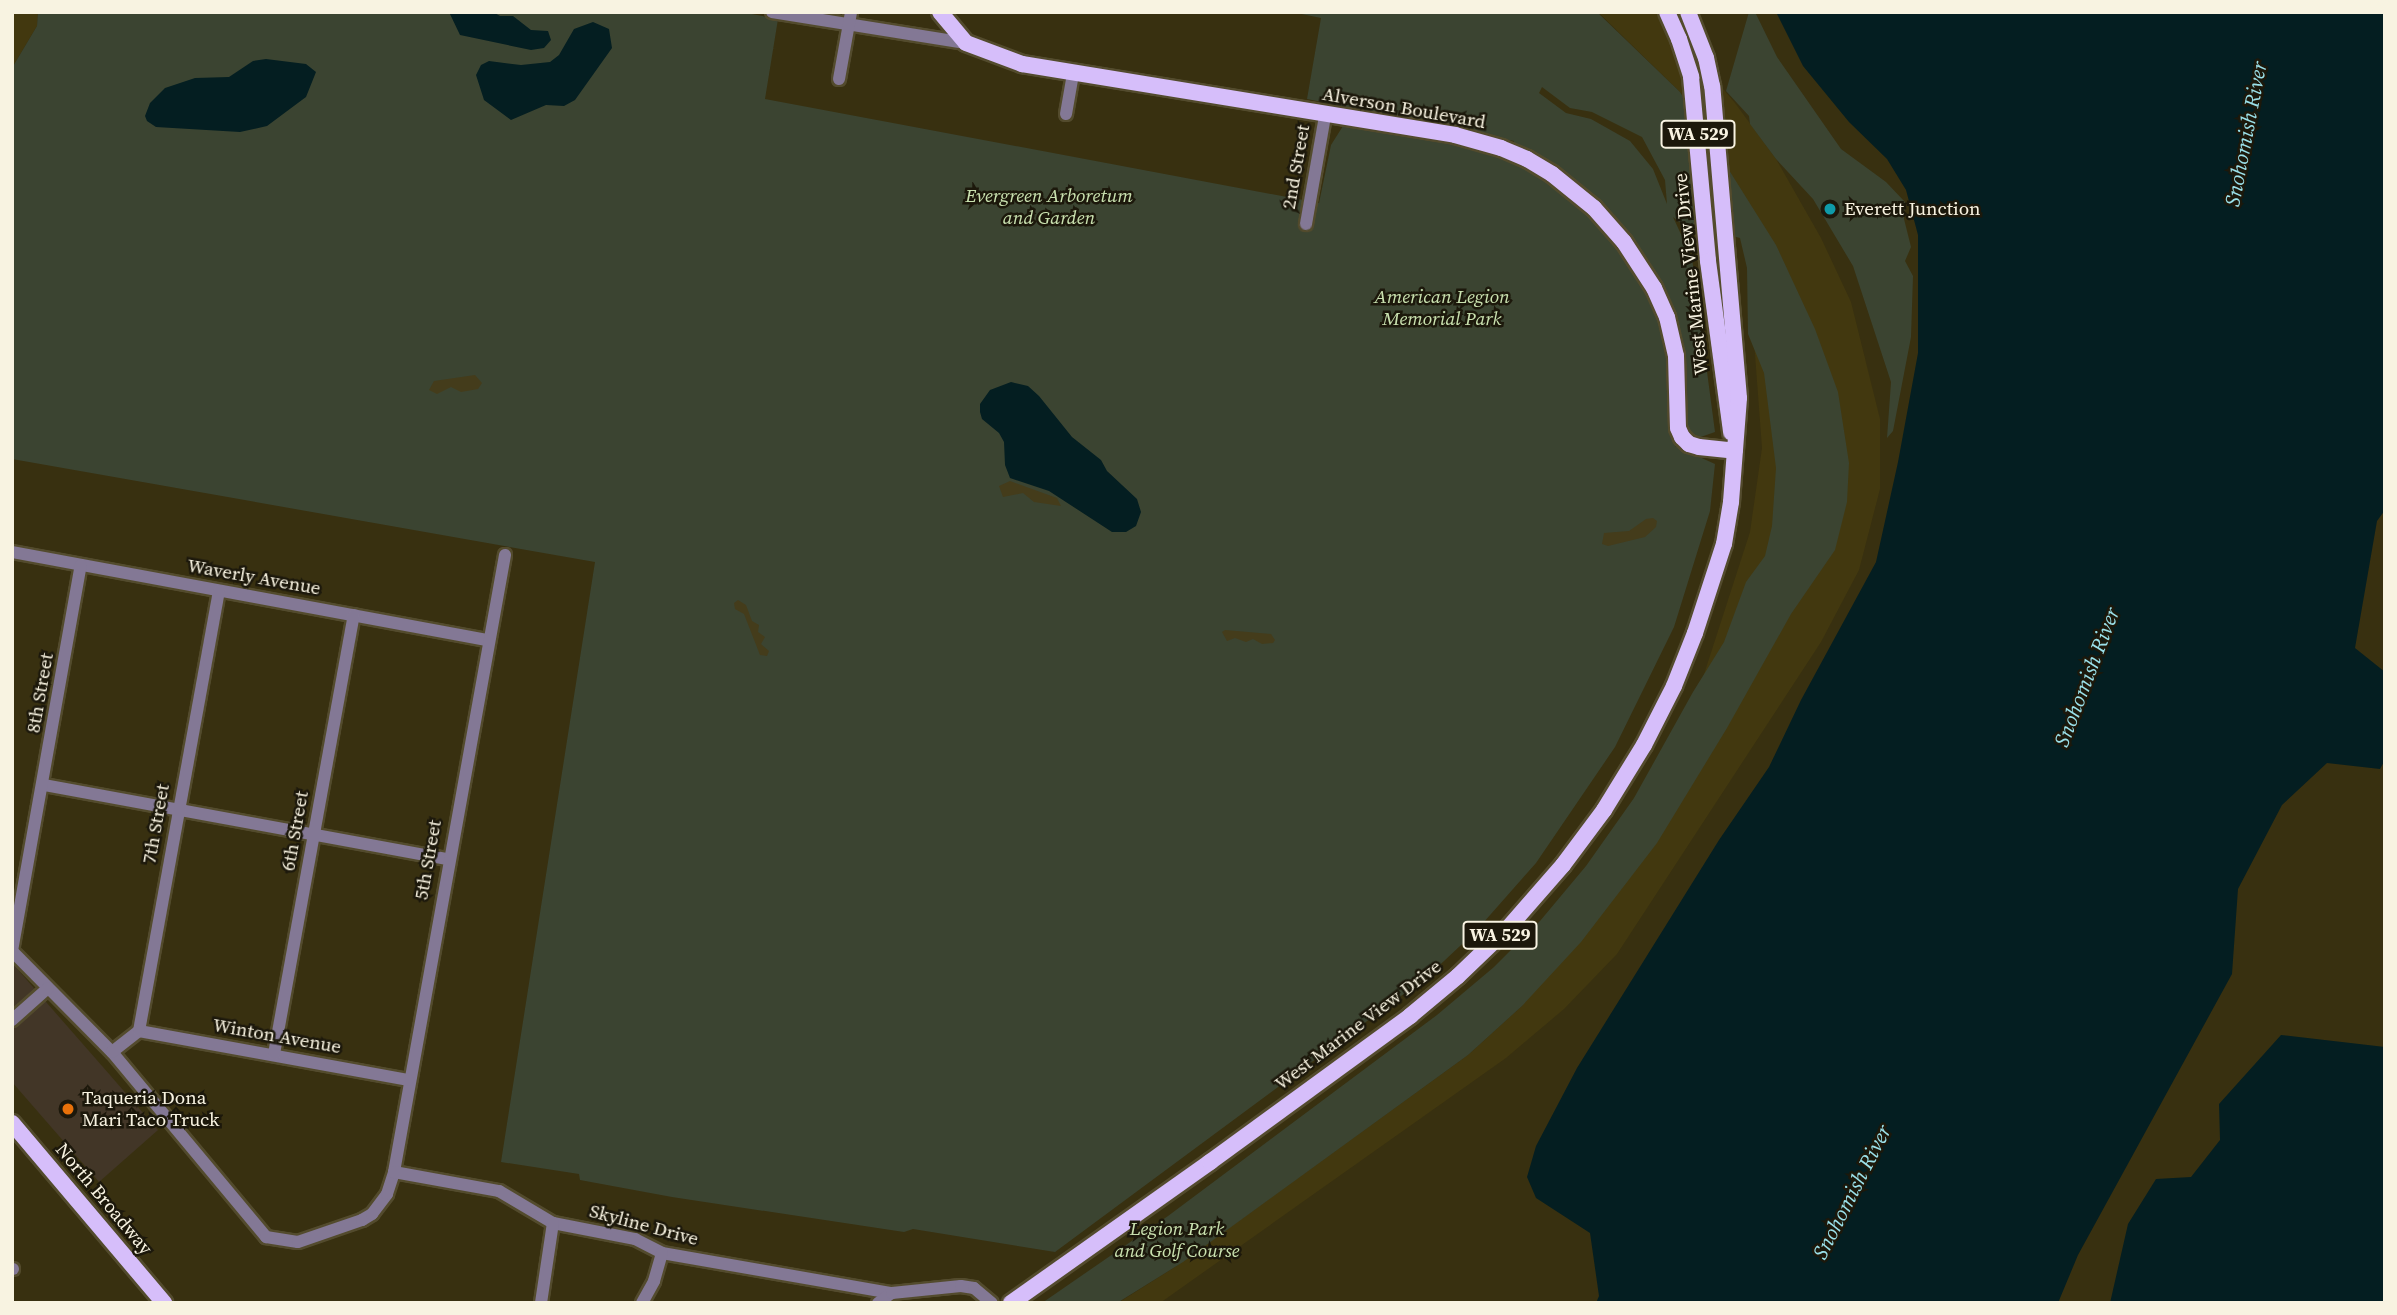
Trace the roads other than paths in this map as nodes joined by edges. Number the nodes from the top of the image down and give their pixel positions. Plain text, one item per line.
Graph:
1 (772, 12) edge
2 (940, 12) edge
3 (1667, 12) edge
4 (1688, 12) edge
5 (850, 19) edge
6 (966, 43) junction
7 (1073, 74) junction
8 (839, 79) dead end
9 (1066, 114) dead end
10 (1325, 116) junction
11 (1306, 224) dead end
12 (1735, 451) junction
13 (12, 552) edge
14 (505, 555) dead end
15 (81, 565) junction
16 (219, 591) junction
17 (354, 615) junction
18 (488, 640) junction
19 (44, 785) junction
20 (178, 810) junction
21 (314, 835) junction
22 (448, 859) junction
23 (12, 951) edge
24 (48, 988) junction
25 (12, 1020) edge
26 (139, 1031) junction
27 (112, 1052) junction
28 (274, 1054) junction
29 (408, 1080) junction
30 (12, 1123) edge
31 (394, 1172) junction
32 (553, 1223) junction
33 (662, 1253) junction
34 (892, 1293) junction
35 (164, 1303) edge
36 (541, 1303) edge
37 (642, 1303) edge
38 (878, 1303) edge
39 (992, 1303) edge
40 (1011, 1303) edge

1 - 5 street
2 - 6 main road, Alverson Boulevard
3 - 12 main road, West Marine View Drive / WA 529
4 - 12 main road, West Marine View Drive / WA 529
5 - 6 street
5 - 8 street
6 - 7 main road, Alverson Boulevard
7 - 9 street
7 - 10 main road, Alverson Boulevard
10 - 11 street, 2nd Street
10 - 12 main road, Alverson Boulevard
12 - 40 main road, West Marine View Drive / WA 529
13 - 15 street, Waverly Avenue
14 - 18 street, 5th Street
15 - 16 street, Waverly Avenue
15 - 19 street, 8th Street
16 - 17 street, Waverly Avenue
16 - 20 street, 7th Street
17 - 18 street, Waverly Avenue
17 - 21 street, 6th Street
18 - 22 street, 5th Street
19 - 20 street
19 - 23 street, 8th Street
20 - 21 street
20 - 26 street, 7th Street
21 - 22 street
21 - 28 street, 6th Street
22 - 29 street, 5th Street
23 - 24 street, 5th Street
24 - 25 street
24 - 27 street, 5th Street
26 - 27 street
26 - 28 street, Winton Avenue
27 - 31 street, 5th Street
28 - 29 street, Winton Avenue
29 - 31 street, 5th Street
30 - 35 main road, North Broadway
31 - 32 street, Skyline Drive
32 - 33 street, Skyline Drive
32 - 36 street
33 - 34 street, Skyline Drive
33 - 37 street
34 - 38 street
34 - 39 street

